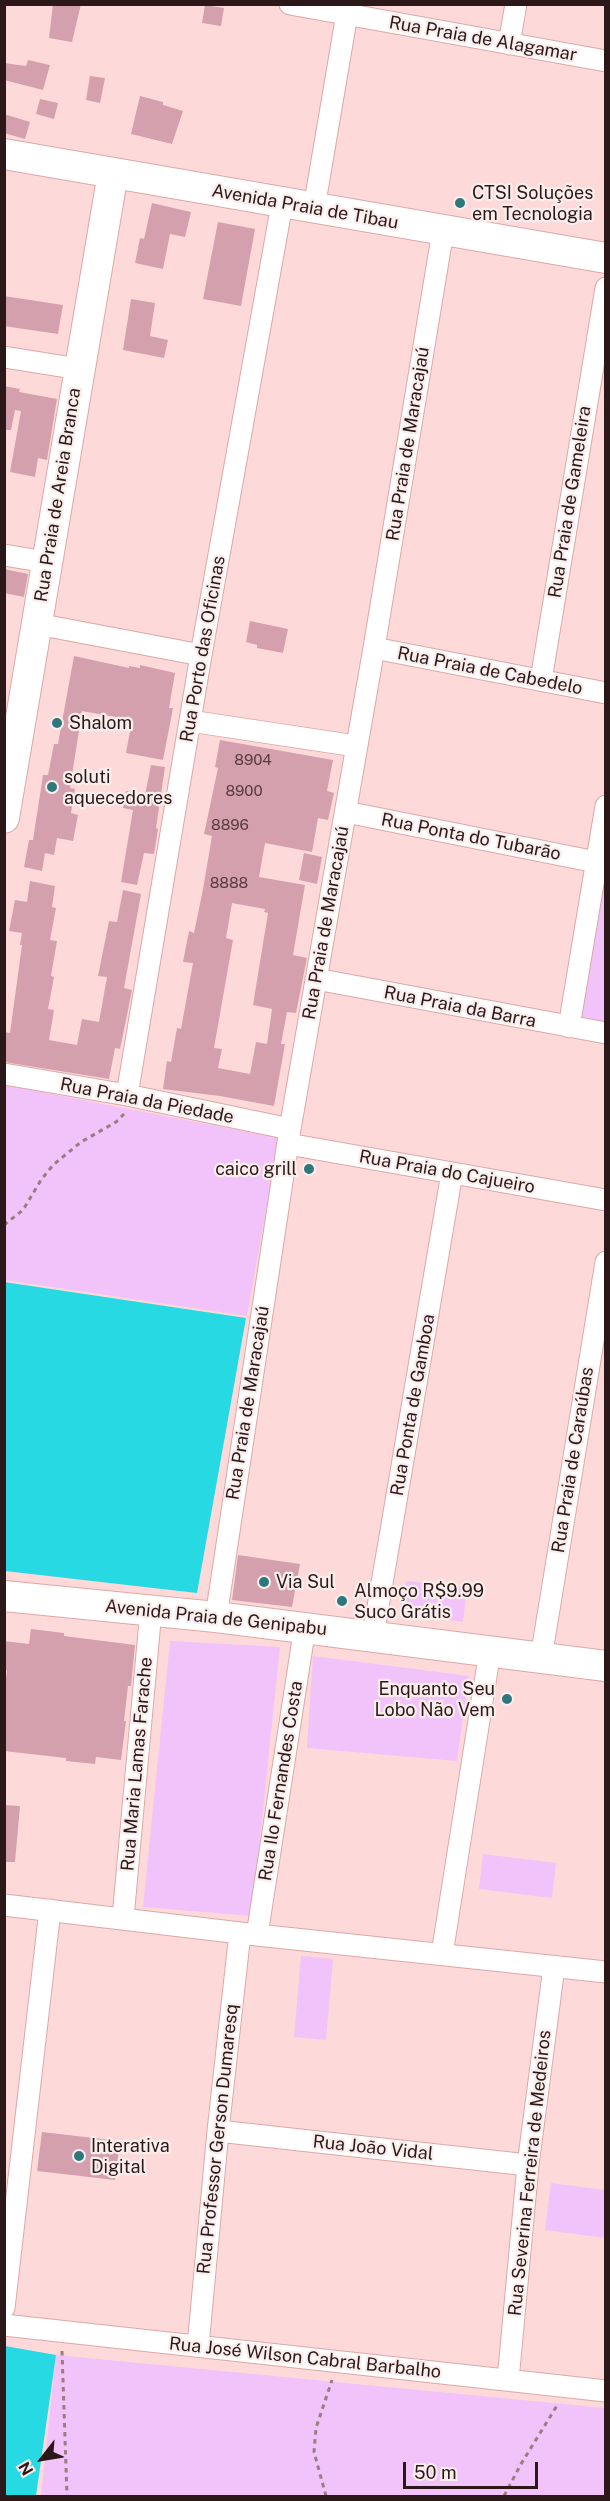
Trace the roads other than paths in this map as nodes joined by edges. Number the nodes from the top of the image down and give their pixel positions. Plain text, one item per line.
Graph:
1 (290, 4) edge
2 (516, 4) edge
3 (347, 14) junction
4 (509, 44) junction
5 (606, 61) edge
6 (4, 154) edge
7 (113, 173) junction
8 (282, 204) junction
9 (314, 208) junction
10 (443, 231) junction
11 (606, 258) edge
12 (606, 288) edge
13 (4, 357) edge
14 (79, 369) junction
15 (4, 555) edge
16 (46, 562) junction
17 (37, 624) junction
18 (374, 648) junction
19 (201, 656) junction
20 (541, 680) junction
21 (606, 693) edge
22 (190, 721) junction
23 (356, 746) junction
24 (10, 755) edge
25 (606, 806) edge
26 (345, 813) junction
27 (4, 818) edge
28 (596, 862) junction
29 (316, 979) junction
30 (569, 1027) junction
31 (606, 1033) edge
32 (4, 1074) edge
33 (125, 1105) junction
34 (289, 1136) junction
35 (452, 1173) junction
36 (606, 1200) edge
37 (606, 1262) edge
38 (4, 1596) edge
39 (151, 1610) junction
40 (216, 1617) junction
41 (305, 1627) junction
42 (373, 1636) junction
43 (490, 1652) junction
44 (541, 1658) junction
45 (606, 1666) edge
46 (4, 1905) edge
47 (50, 1910) junction
48 (123, 1918) junction
49 (248, 1934) junction
50 (442, 1954) junction
51 (554, 1967) junction
52 (606, 1972) edge
53 (218, 2131) junction
54 (528, 2165) junction
55 (4, 2308) edge
56 (4, 2325) edge
57 (198, 2346) junction
58 (508, 2380) junction
59 (606, 2391) edge

1 - 3 street, Rua Praia de Alagamar
2 - 4 street
3 - 4 street, Rua Praia de Alagamar
3 - 9 street
4 - 5 street, Rua Praia de Alagamar
6 - 7 main road, Avenida Praia de Tibau
7 - 8 main road, Avenida Praia de Tibau
7 - 14 main road, Rua Praia de Areia Branca
8 - 9 main road, Avenida Praia de Tibau
8 - 19 street, Rua Porto das Oficinas
9 - 10 main road, Avenida Praia de Tibau
10 - 11 main road, Avenida Praia de Tibau
10 - 18 street, Rua Praia de Maracajaú
12 - 20 street, Rua Praia de Gameleira
13 - 14 street
14 - 16 main road, Rua Praia de Areia Branca
15 - 16 street
16 - 17 main road, Rua Praia de Areia Branca
17 - 19 street
17 - 24 main road, Rua Praia de Areia Branca
18 - 20 street, Rua Praia de Cabedelo
18 - 23 street, Rua Praia de Maracajaú
19 - 22 street, Rua Porto das Oficinas
20 - 21 street, Rua Praia de Cabedelo
22 - 23 street
22 - 33 street, Rua Porto das Oficinas
23 - 26 street, Rua Praia de Maracajaú
24 - 27 main road, Rua Praia de Areia Branca
25 - 28 street
26 - 28 street, Rua Ponta do Tubarão
26 - 29 street, Rua Praia de Maracajaú
28 - 30 street
29 - 30 street, Rua Praia da Barra
29 - 34 street, Rua Praia de Maracajaú
30 - 31 street, Rua Praia da Barra
32 - 33 street, Rua Praia da Piedade
33 - 34 street, Rua Praia da Piedade
34 - 35 street, Rua Praia do Cajueiro
34 - 40 street, Rua Praia de Maracajaú
35 - 36 street, Rua Praia do Cajueiro
35 - 42 street, Rua Ponta de Gamboa
37 - 44 street, Rua Praia de Caraúbas
38 - 39 main road, Avenida Praia de Genipabu
39 - 40 main road, Avenida Praia de Genipabu
39 - 48 street, Rua Maria Lamas Farache
40 - 41 main road, Avenida Praia de Genipabu
41 - 42 main road, Avenida Praia de Genipabu
41 - 49 street, Rua Ilo Fernandes Costa
42 - 43 main road, Avenida Praia de Genipabu
43 - 44 main road, Avenida Praia de Genipabu
43 - 50 street
44 - 45 main road, Avenida Praia de Genipabu
46 - 47 street
47 - 48 street
47 - 55 street
48 - 49 street
49 - 50 street
49 - 53 street, Rua Professor Gerson Dumaresq
50 - 51 street
51 - 52 street
51 - 54 street, Rua Severina Ferreira de Medeiros
53 - 54 street, Rua João Vidal
53 - 57 street, Rua Professor Gerson Dumaresq
54 - 58 street, Rua Severina Ferreira de Medeiros
56 - 57 street, Rua José Wilson Cabral Barbalho
57 - 58 street, Rua José Wilson Cabral Barbalho
58 - 59 street, Rua José Wilson Cabral Barbalho

